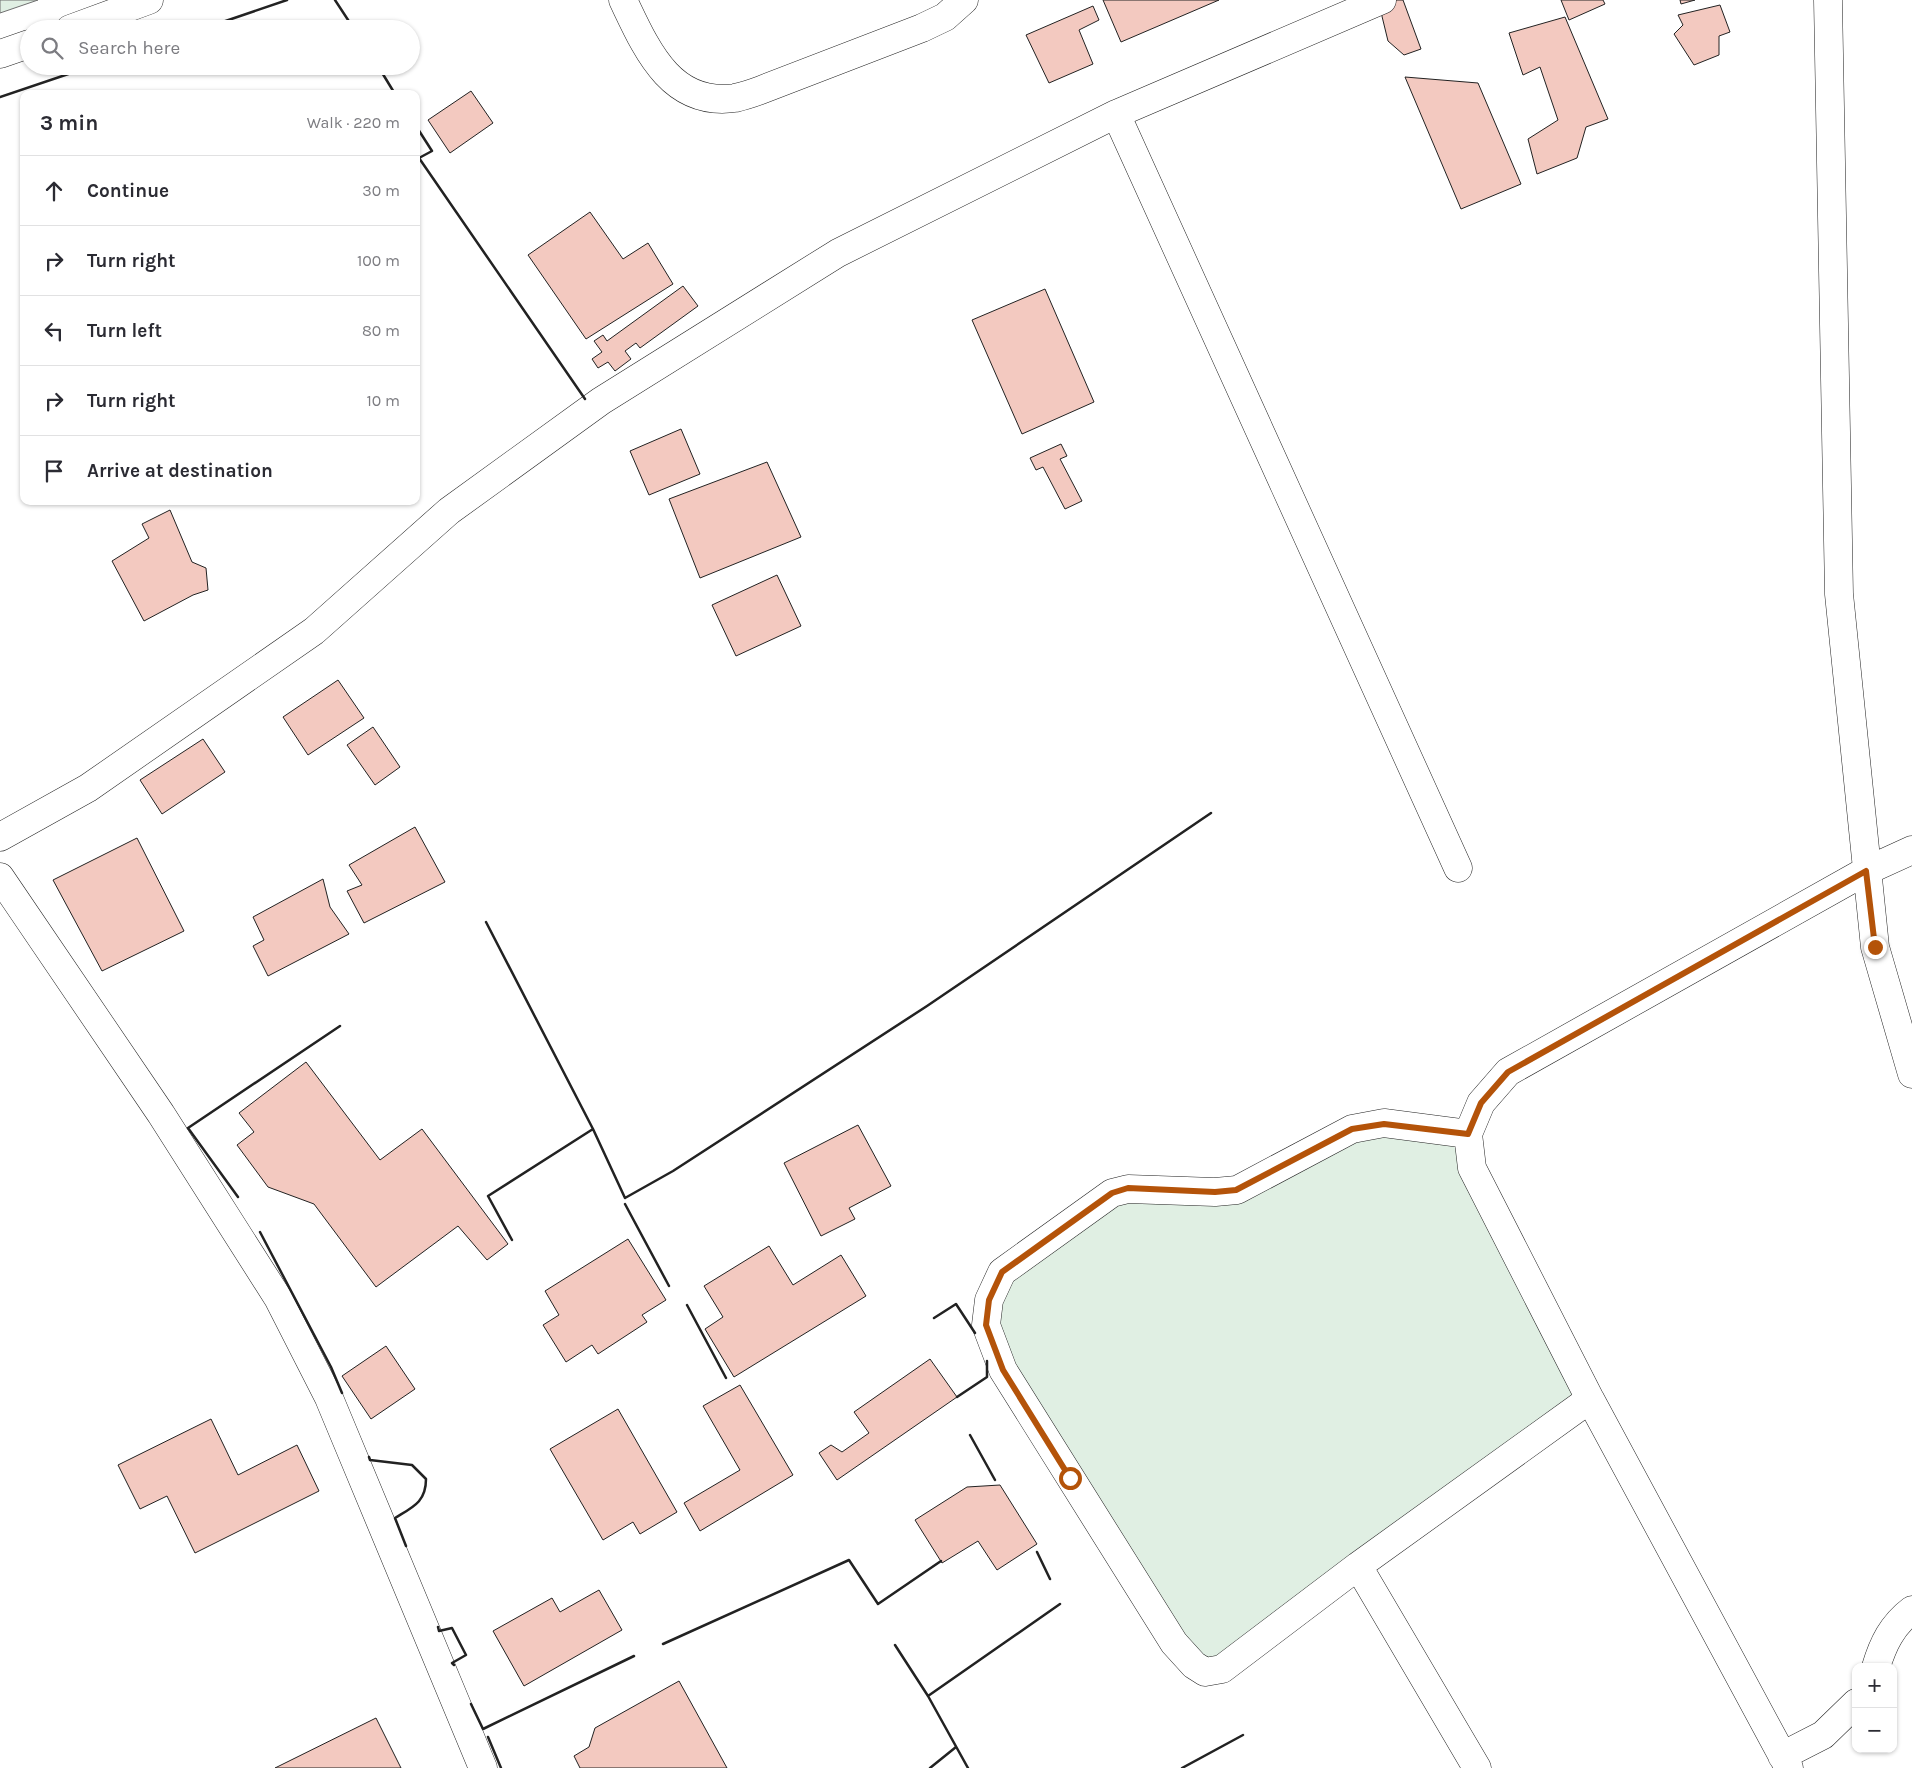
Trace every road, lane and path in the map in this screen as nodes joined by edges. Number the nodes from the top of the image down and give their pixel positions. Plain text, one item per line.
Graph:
1 (150, 0) edge
2 (623, 0) edge
3 (964, 0) edge
4 (1382, 0) edge
5 (1828, 0) edge
6 (95, 20) edge
7 (20, 47) edge
8 (0, 54) edge
9 (1116, 114) junction
10 (0, 837) edge
11 (1912, 850) edge
12 (1458, 868) dead end
13 (1866, 871) junction
14 (0, 877) edge
15 (1912, 1074) edge
16 (1468, 1134) junction
17 (1590, 1399) junction
18 (1358, 1566) junction
19 (1912, 1610) edge
20 (1877, 1663) edge
21 (1852, 1707) edge
22 (1785, 1762) edge
23 (483, 1768) edge
24 (1477, 1768) edge

1 - 6 street
2 - 3 street
4 - 9 street
5 - 13 street
7 - 8 street
9 - 10 street
9 - 12 street
11 - 13 street
13 - 15 street
13 - 16 street
14 - 23 street
16 - 17 street
16 - 18 street
17 - 18 street
17 - 22 street
18 - 24 street
19 - 20 street
21 - 22 street

